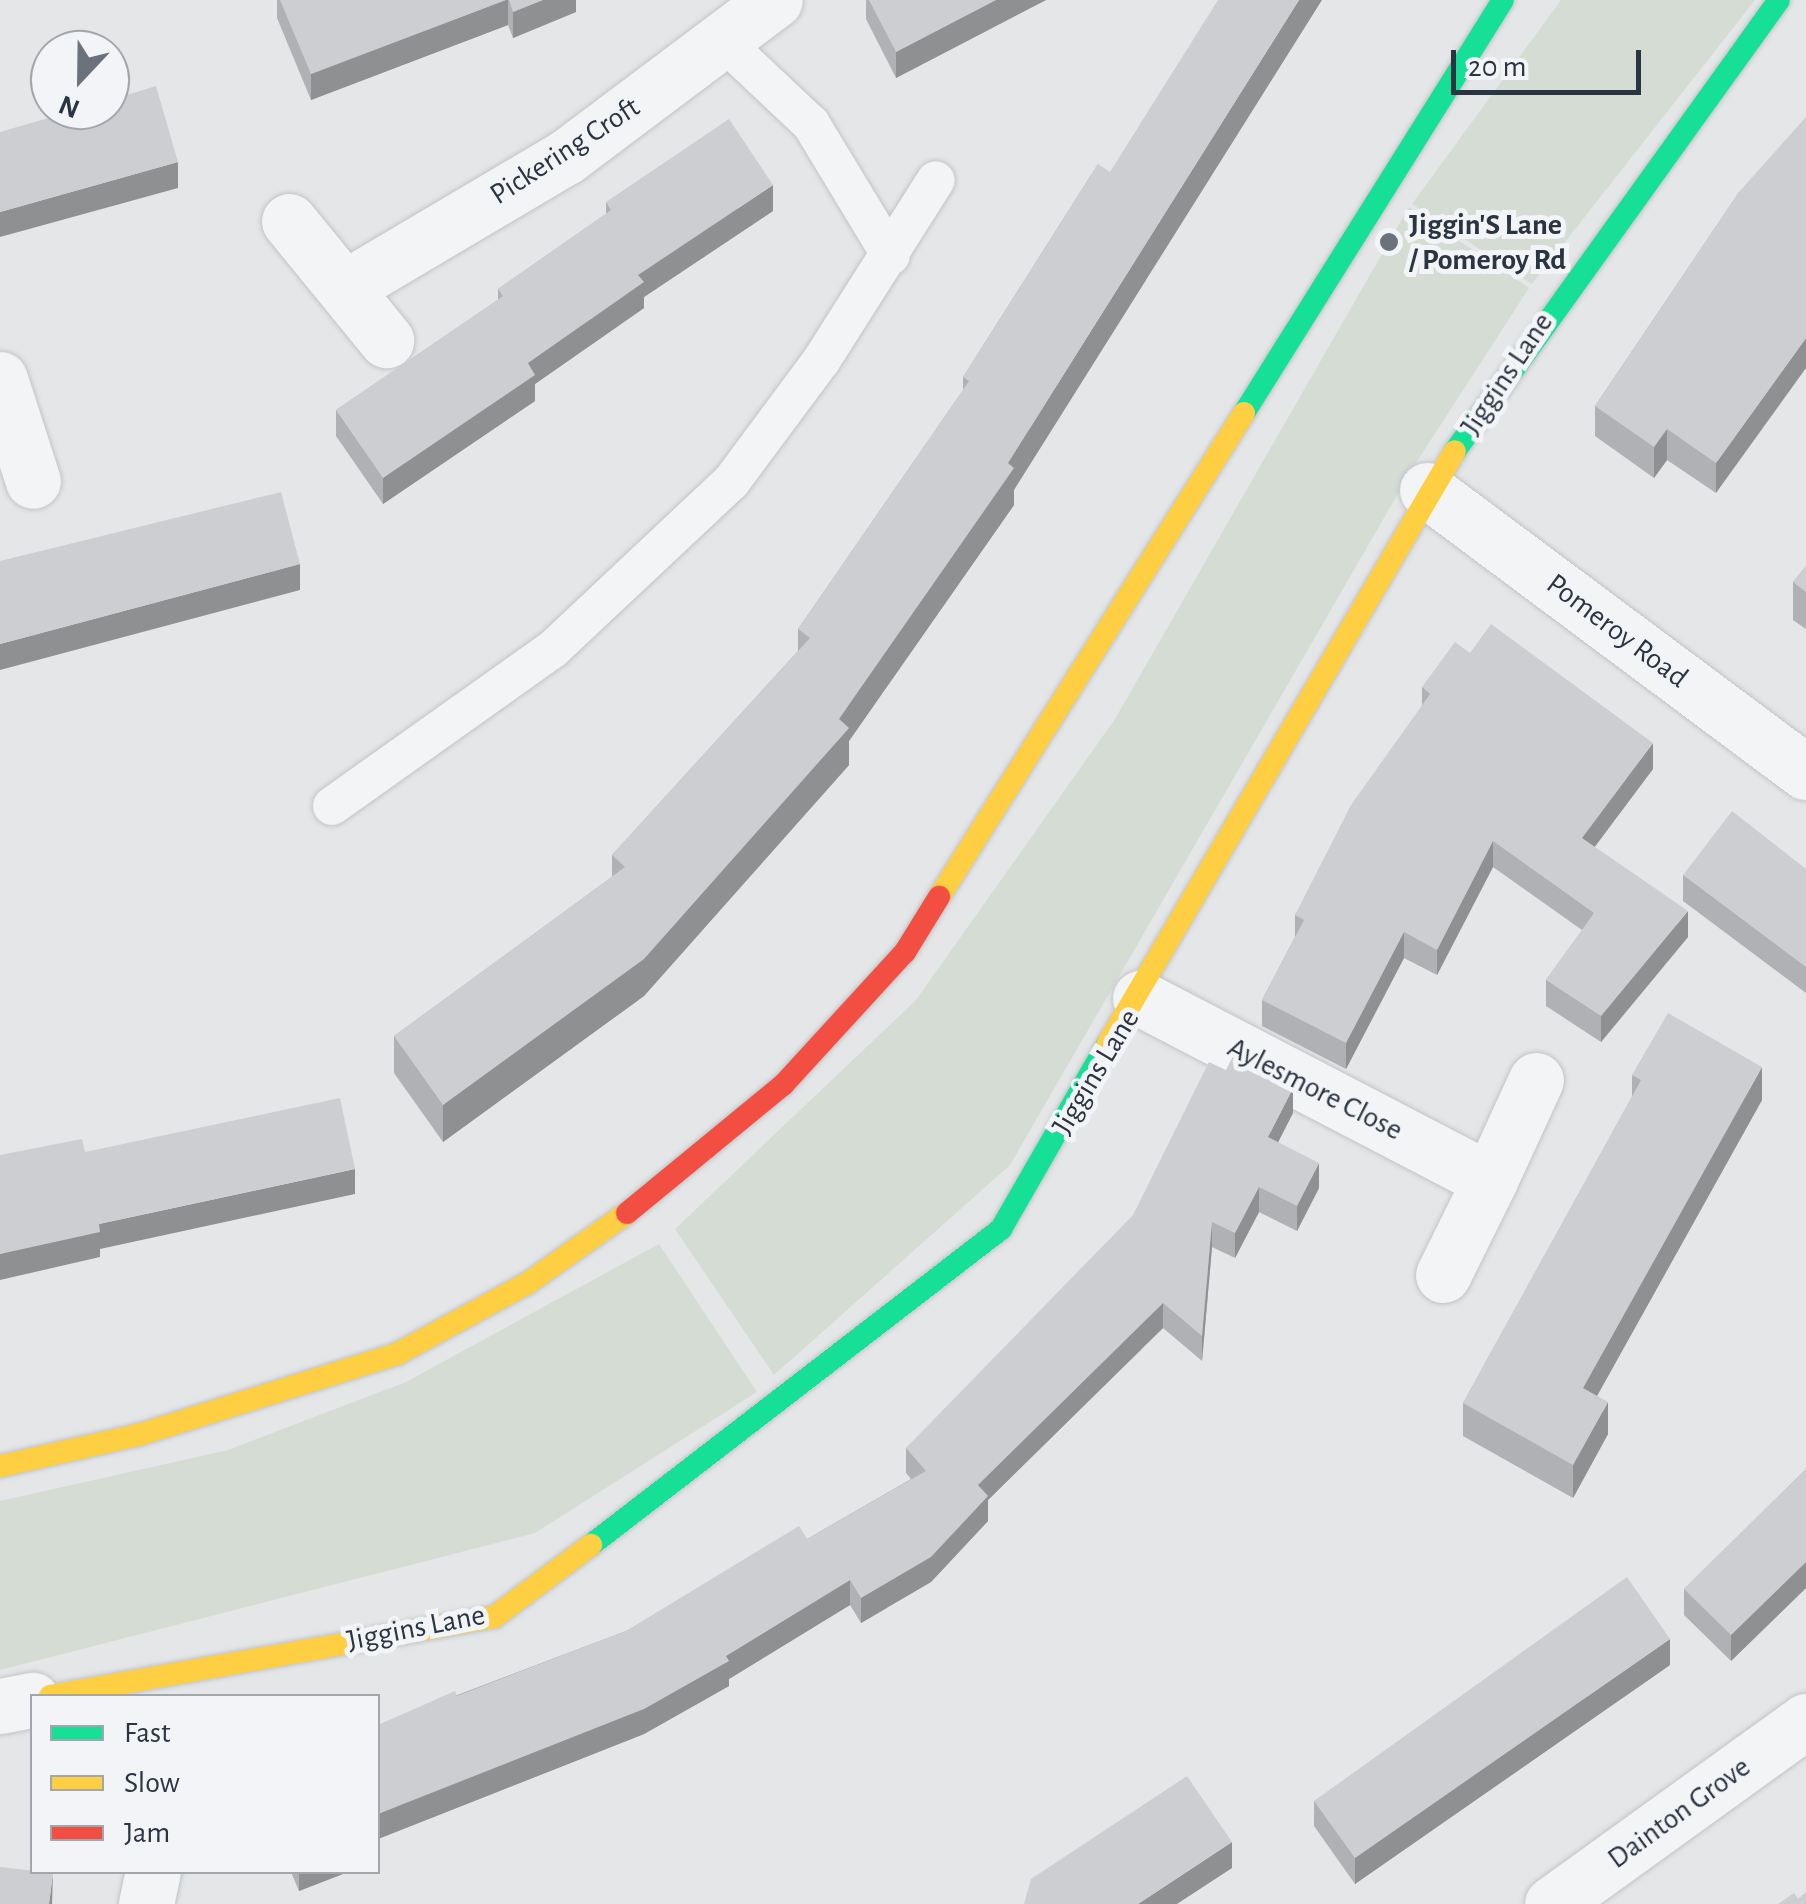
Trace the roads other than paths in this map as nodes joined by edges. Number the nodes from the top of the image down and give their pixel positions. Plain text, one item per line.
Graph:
1 (774, 0) edge
2 (1503, 0) edge
3 (1779, 0) edge
4 (725, 42) junction
5 (936, 180) dead end
6 (289, 221) dead end
7 (892, 256) junction
8 (346, 287) junction
9 (386, 340) dead end
10 (2, 395) edge
11 (32, 481) dead end
12 (1427, 490) junction
13 (1806, 772) edge
14 (332, 806) dead end
15 (1140, 998) junction
16 (1536, 1080) dead end
17 (1490, 1180) junction
18 (1444, 1275) dead end
19 (0, 1466) edge
20 (194, 1682) edge
21 (71, 1694) edge
22 (30, 1700) edge
23 (0, 1706) edge
24 (1806, 1721) edge
25 (153, 1874) edge
26 (146, 1904) edge
27 (1552, 1904) edge

1 - 4 street, Pickering Croft
2 - 19 street
3 - 12 street, Jiggins Lane
4 - 7 lane
4 - 8 street, Pickering Croft
5 - 7 lane
6 - 8 street
7 - 14 lane
8 - 9 street
10 - 11 street
12 - 13 street, Pomeroy Road
12 - 15 street, Jiggins Lane
15 - 17 street, Aylesmore Close
15 - 20 street, Jiggins Lane
16 - 17 street
17 - 18 street
20 - 21 street, Jiggins Lane
22 - 23 street
24 - 27 street, Dainton Grove
25 - 26 street

